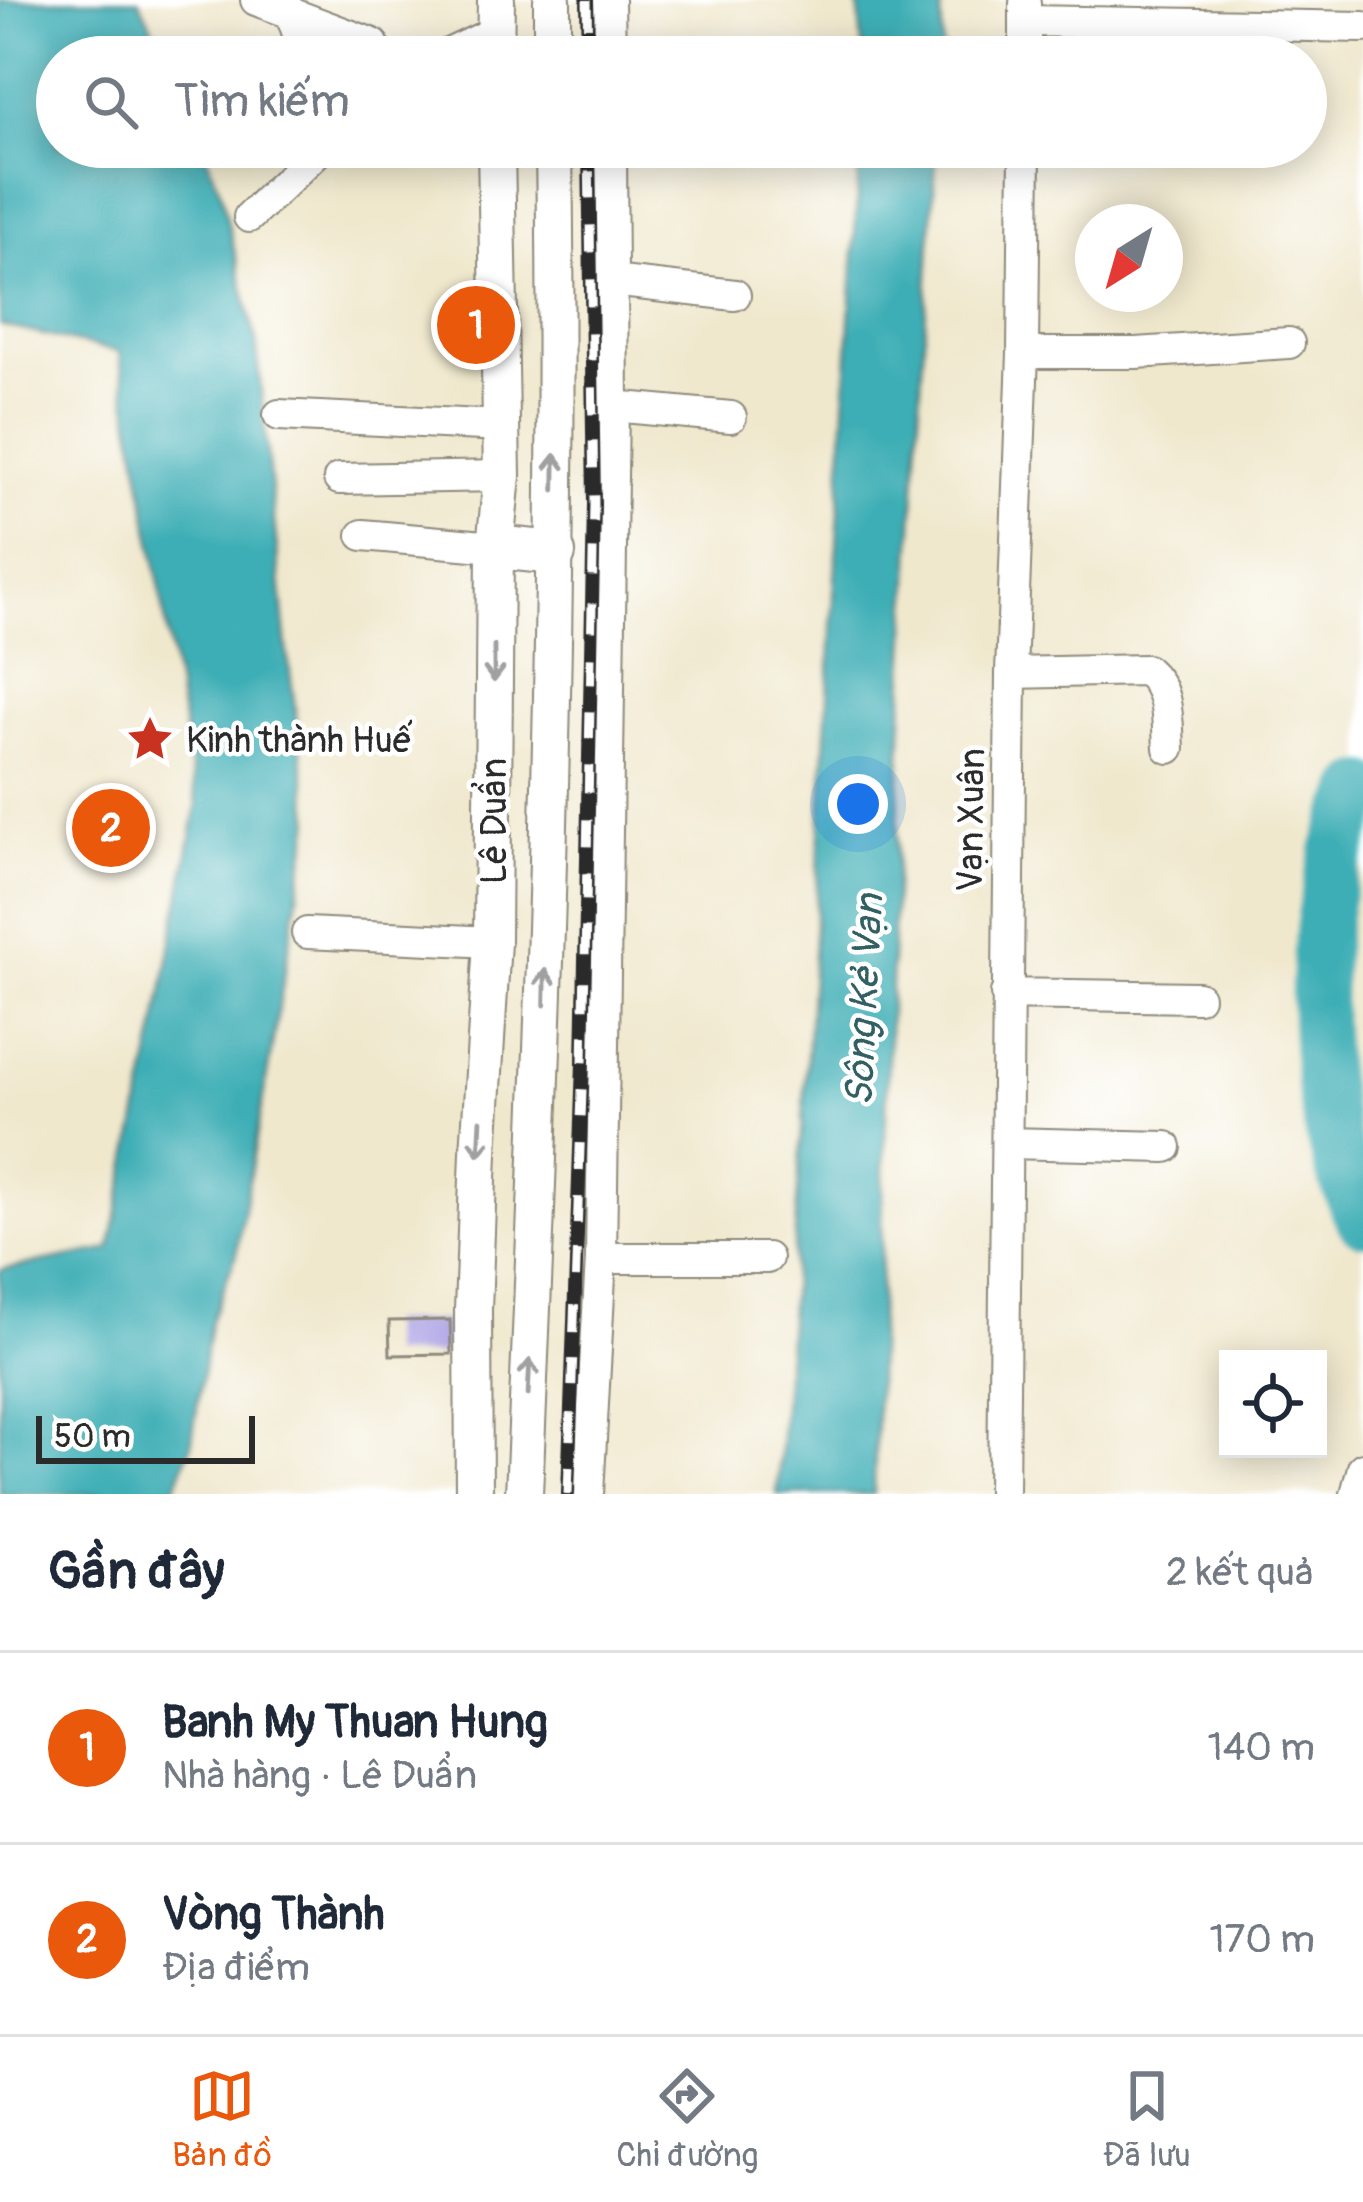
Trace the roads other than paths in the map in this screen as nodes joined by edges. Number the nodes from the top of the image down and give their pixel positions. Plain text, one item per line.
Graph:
1 (256, 0) edge
2 (552, 0) edge
3 (609, 0) edge
4 (1025, 10) edge
5 (290, 11) junction
6 (1363, 26) edge
7 (299, 36) edge
8 (354, 36) edge
9 (553, 36) edge
10 (610, 36) edge
11 (300, 168) edge
12 (496, 168) edge
13 (554, 168) edge
14 (611, 168) edge
15 (1025, 168) edge
16 (249, 217) dead end
17 (612, 281) junction
18 (735, 295) dead end
19 (1289, 343) dead end
20 (1023, 353) junction
21 (613, 406) junction
22 (279, 415) dead end
23 (731, 417) dead end
24 (502, 426) junction
25 (502, 476) junction
26 (339, 479) dead end
27 (363, 535) dead end
28 (495, 548) junction
29 (554, 553) junction
30 (1011, 674) junction
31 (1169, 748) dead end
32 (307, 933) dead end
33 (492, 942) junction
34 (1006, 994) junction
35 (1198, 997) dead end
36 (1007, 1143) junction
37 (1166, 1147) dead end
38 (601, 1258) junction
39 (767, 1258) dead end
40 (1363, 1468) edge
41 (474, 1494) edge
42 (524, 1494) edge
43 (588, 1494) edge
44 (1003, 1494) edge
45 (1356, 1494) edge

1 - 5 street
2 - 9 main road
3 - 10 street
4 - 6 street
5 - 7 street
5 - 8 street
11 - 16 street
12 - 24 main road, Lê Duẩn
29 -> 13 main road, Lê Duẩn
14 - 17 street
15 - 20 street, Vạn Xuân
17 - 18 street
17 - 21 street
19 - 20 street
20 - 30 street, Vạn Xuân
21 - 23 street
21 - 38 street
22 - 24 street
24 - 25 main road, Lê Duẩn
25 - 26 street
25 - 28 main road, Lê Duẩn
27 - 28 street
28 - 29 highway
28 -> 33 main road, Lê Duẩn
42 -> 29 main road, Lê Duẩn
30 - 31 street
30 - 34 street, Vạn Xuân
32 - 33 street
33 -> 41 main road, Lê Duẩn
34 - 35 street
34 - 36 street, Vạn Xuân
36 - 37 street
36 - 44 street, Vạn Xuân
38 - 39 street
38 - 43 street
40 - 45 street

